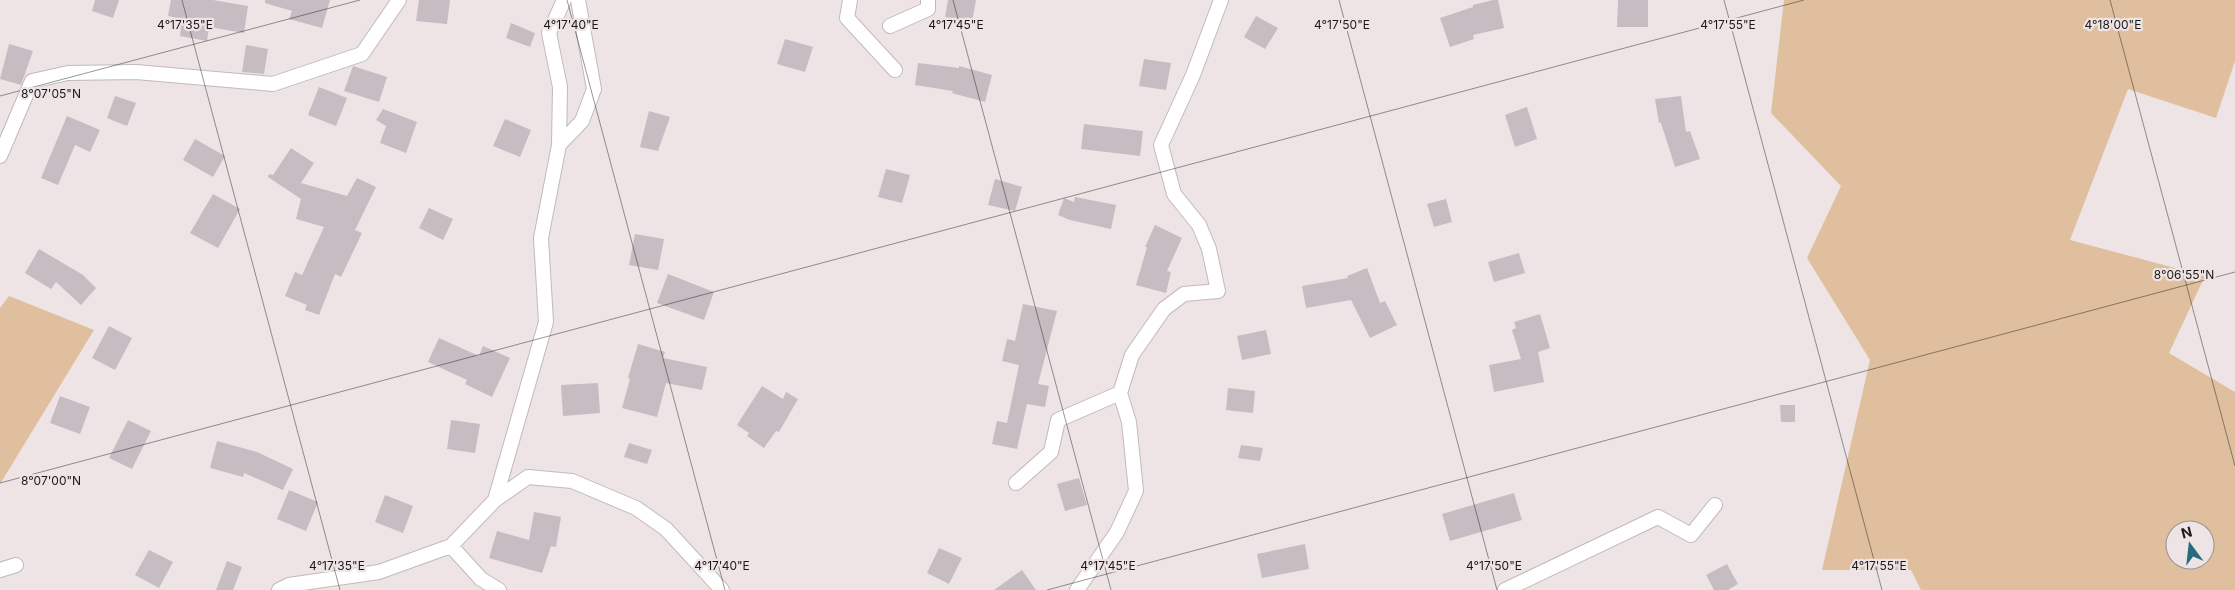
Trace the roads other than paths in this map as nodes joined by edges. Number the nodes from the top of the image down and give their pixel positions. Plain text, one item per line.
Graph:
1 (400, 0) edge
2 (564, 0) edge
3 (578, 0) edge
4 (850, 0) edge
5 (928, 0) edge
6 (1221, 0) edge
7 (890, 26) dead end
8 (895, 70) dead end
9 (560, 145) junction
10 (0, 156) edge
11 (1120, 393) junction
12 (1016, 484) dead end
13 (495, 500) junction
14 (1715, 505) dead end
15 (451, 546) junction
16 (16, 565) dead end
17 (0, 570) edge
18 (279, 590) edge
19 (499, 590) edge
20 (722, 590) edge
21 (1077, 590) edge
22 (1505, 590) edge

1 - 10 street
2 - 9 street
3 - 9 street
4 - 8 street
5 - 7 street
6 - 11 street
9 - 13 street
11 - 12 street
11 - 21 street
13 - 15 street
13 - 20 street
14 - 22 street
15 - 18 street
15 - 19 street
16 - 17 street

